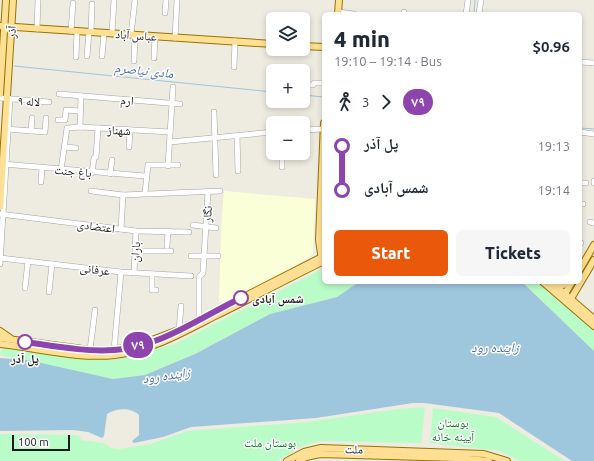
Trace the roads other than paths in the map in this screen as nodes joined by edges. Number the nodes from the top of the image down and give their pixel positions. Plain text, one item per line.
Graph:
1 (6, 0) edge
2 (13, 0) edge
3 (38, 0) edge
4 (114, 0) edge
5 (135, 0) edge
6 (166, 0) edge
7 (177, 0) edge
8 (335, 0) edge
9 (339, 0) edge
10 (468, 0) edge
11 (481, 0) edge
12 (72, 4) dead end
13 (92, 4) dead end
14 (336, 12) edge
15 (336, 12) edge
16 (466, 12) edge
17 (479, 12) edge
18 (165, 13) dead end
19 (2, 26) edge
20 (12, 27) junction
21 (37, 29) junction
22 (74, 31) junction
23 (90, 32) junction
24 (104, 33) junction
25 (112, 33) junction
26 (133, 35) junction
27 (155, 36) junction
28 (175, 38) junction
29 (235, 41) junction
30 (266, 43) edge
31 (310, 46) edge
32 (317, 46) junction
33 (322, 47) edge
34 (322, 50) edge
35 (86, 56) dead end
36 (102, 56) dead end
37 (76, 57) dead end
38 (154, 58) dead end
39 (134, 61) dead end
40 (582, 62) edge
41 (594, 63) edge
42 (234, 68) dead end
43 (2, 71) junction
44 (9, 71) junction
45 (322, 84) edge
46 (310, 85) edge
47 (173, 88) dead end
48 (0, 94) edge
49 (59, 94) dead end
50 (81, 96) junction
51 (6, 99) edge
52 (48, 102) dead end
53 (172, 104) junction
54 (180, 104) dead end
55 (80, 111) junction
56 (214, 112) dead end
57 (32, 118) dead end
58 (46, 118) dead end
59 (58, 120) dead end
60 (80, 127) junction
61 (98, 128) junction
62 (7, 129) junction
63 (322, 129) edge
64 (130, 130) junction
65 (310, 130) edge
66 (31, 131) junction
67 (170, 132) junction
68 (582, 132) edge
69 (266, 133) edge
70 (594, 134) edge
71 (237, 136) junction
72 (214, 138) junction
73 (170, 142) junction
74 (65, 147) junction
75 (76, 148) dead end
76 (129, 148) dead end
77 (112, 160) dead end
78 (282, 160) edge
79 (3, 164) edge
80 (168, 166) junction
81 (178, 166) dead end
82 (282, 167) dead end
83 (42, 168) junction
84 (61, 170) junction
85 (238, 171) dead end
86 (92, 173) junction
87 (110, 174) junction
88 (216, 175) dead end
89 (145, 176) junction
90 (322, 181) edge
91 (41, 182) dead end
92 (91, 191) dead end
93 (208, 192) junction
94 (220, 192) dead end
95 (145, 193) junction
96 (123, 195) junction
97 (0, 207) edge
98 (2, 214) edge
99 (193, 225) dead end
100 (206, 226) junction
101 (216, 228) dead end
102 (121, 229) junction
103 (136, 230) junction
104 (168, 231) junction
105 (189, 232) dead end
106 (319, 240) junction
107 (594, 245) edge
108 (167, 246) dead end
109 (135, 251) junction
110 (171, 251) dead end
111 (322, 255) edge
112 (191, 256) dead end
113 (204, 256) junction
114 (218, 256) dead end
115 (0, 258) edge
116 (322, 260) edge
117 (594, 260) edge
118 (28, 261) junction
119 (322, 261) edge
120 (311, 262) junction
121 (0, 264) edge
122 (52, 264) junction
123 (582, 266) edge
124 (121, 272) junction
125 (134, 273) junction
126 (152, 274) junction
127 (191, 276) dead end
128 (582, 278) edge
129 (547, 284) edge
130 (553, 284) edge
131 (570, 284) edge
132 (579, 285) joint
133 (25, 288) dead end
134 (156, 290) dead end
135 (49, 292) dead end
136 (563, 296) junction
137 (569, 301) junction
138 (181, 306) dead end
139 (576, 307) junction
140 (95, 310) dead end
141 (199, 319) junction
142 (594, 319) edge
143 (594, 326) edge
144 (179, 330) junction
145 (0, 331) edge
146 (0, 338) edge
147 (15, 340) junction
148 (1, 345) edge
149 (90, 350) junction
150 (114, 350) junction
151 (424, 451) junction
152 (353, 456) junction
153 (426, 459) edge
154 (287, 461) edge
155 (299, 461) edge
156 (361, 461) edge
157 (486, 461) edge
158 (508, 461) edge

1 - 19 main road, آذر
2 - 20 main road, آذر
3 - 21 street
4 - 25 street
5 - 26 street
6 - 18 street
7 - 28 street
8 - 14 main road
9 - 15 main road
10 - 16 street
11 - 17 street
12 - 22 street
13 - 23 street
19 - 20 main road, عباس آباد
19 - 43 main road, آذر
20 - 21 main road, عباس آباد
20 - 44 main road, آذر
21 - 22 main road, عباس آباد
22 - 23 main road, عباس آباد
22 - 37 street
23 - 24 main road, عباس آباد
23 - 35 street
24 - 25 main road, عباس آباد
24 - 36 street
25 - 26 main road, عباس آباد
26 - 27 main road, عباس آباد
26 - 39 street
27 - 28 main road, عباس آباد
27 - 38 street
28 - 29 main road, عباس آباد
29 - 30 main road, عباس آباد
29 - 42 street
31 - 32 main road
32 - 33 main road
32 - 34 main road
40 - 41 street
43 - 44 main road
43 - 48 main road, آذر
44 - 51 main road, آذر
45 - 46 street
47 - 53 street
49 - 50 street, ارم
50 - 53 street, ارم
50 - 55 street
51 - 52 street, ۹ لاله
51 - 62 main road, آذر
53 - 54 street, ارم
53 - 67 street
55 - 59 street
55 - 60 street
56 - 72 street
57 - 66 street
58 - 66 street
60 - 61 street, شهناز
60 - 74 street, شهناز
61 - 64 street, شهناز
61 - 86 street
62 - 66 street
62 - 79 main road, آذر
63 - 65 street
64 - 67 street, شهناز
64 - 76 street
67 - 73 street
68 - 70 street
69 - 71 street
71 - 72 street
71 - 85 street
72 - 73 street
72 - 88 street
73 - 80 street
74 - 75 street
74 - 84 street
77 - 87 street
78 - 82 street
79 - 83 street, باغ جنت
79 - 97 main road, آذر
79 - 98 street, آذر
80 - 81 street
80 - 89 street
83 - 84 street, باغ جنت
83 - 91 street
84 - 86 street, باغ جنت
86 - 87 street, باغ جنت
87 - 89 street, باغ جنت
89 - 95 street
90 - 106 main road
92 - 96 street, نگار
93 - 94 street
93 - 95 street, نگار
93 - 100 street, نگار
95 - 96 street, نگار
96 - 102 street
98 - 102 street, اعتضادی
98 - 115 street, آذر
99 - 100 street
100 - 101 street
100 - 113 street, نگار
102 - 103 street, اعتضادی
103 - 104 street, اعتضادی
103 - 109 street, باران
104 - 105 street, اعتضادی
104 - 108 street
106 - 111 main road
106 - 120 main road
107 - 123 main road
109 - 110 street
109 - 125 street, باران
112 - 113 street
113 - 114 street
113 - 141 street, نگار
115 - 118 street, عرفانی
115 - 121 street, آذر
116 - 120 main road
117 - 128 main road
118 - 122 street, عرفانی
118 - 133 street
119 - 148 main road
120 - 141 main road
122 - 124 street, عرفانی
122 - 135 street
124 - 125 street, عرفانی
124 - 150 street
125 - 126 street, عرفانی
126 - 127 street, عرفانی
126 - 134 street
129 - 136 main road
130 - 136 main road
131 - 136 main road
132 - 137 main road
132 - 139 main road
136 - 137 main road
137 - 139 main road
138 - 144 street
139 - 142 main road
139 - 143 main road
140 - 149 street
141 - 144 main road
144 - 150 main road
145 - 147 main road
146 - 147 main road
147 - 149 main road
149 - 150 main road
151 - 153 main road
151 - 154 main road, ملت
151 - 158 main road, ملت
152 - 153 main road, ملت
152 - 155 main road, ملت
152 - 156 main road
153 - 157 main road, ملت

